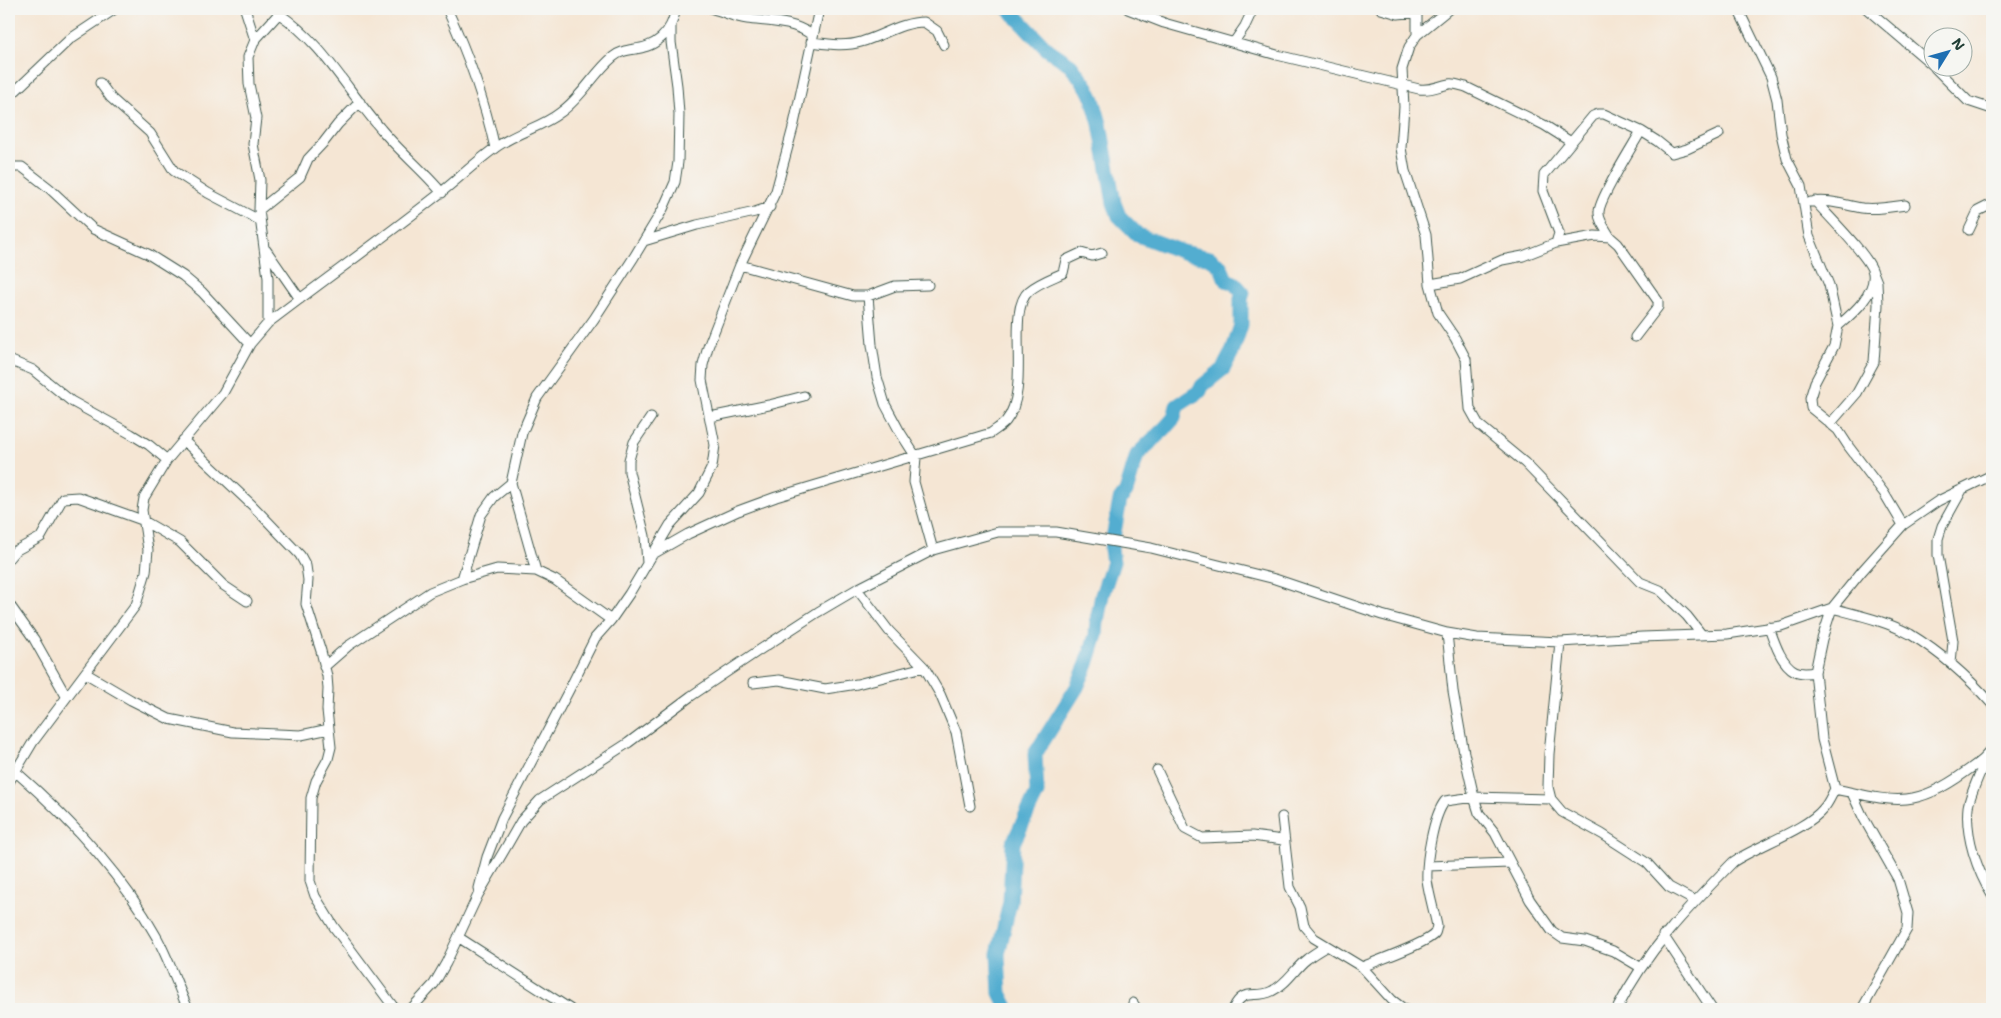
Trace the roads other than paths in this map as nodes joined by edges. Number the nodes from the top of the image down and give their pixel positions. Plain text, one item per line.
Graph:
1 (115, 9) edge
2 (245, 9) edge
3 (447, 9) edge
4 (676, 9) edge
5 (713, 9) edge
6 (819, 9) edge
7 (1128, 9) edge
8 (1253, 9) edge
9 (1381, 9) edge
10 (1449, 9) edge
11 (1738, 9) edge
12 (1867, 9) edge
13 (1417, 10) edge
14 (281, 11) edge
15 (671, 26) junction
16 (1417, 35) junction
17 (812, 38) junction
18 (255, 40) junction
19 (1234, 42) junction
20 (944, 45) dead end
21 (1924, 58) edge
22 (1945, 78) edge
23 (100, 83) dead end
24 (1404, 85) junction
25 (9, 97) edge
26 (360, 102) junction
27 (1992, 109) edge
28 (1641, 131) junction
29 (1719, 134) dead end
30 (1571, 142) junction
31 (495, 148) junction
32 (9, 167) edge
33 (442, 192) junction
34 (1815, 201) junction
35 (1803, 203) junction
36 (1992, 204) edge
37 (1905, 205) dead end
38 (770, 207) junction
39 (259, 210) junction
40 (259, 220) junction
41 (1969, 230) dead end
42 (1610, 237) junction
43 (644, 241) junction
44 (1556, 243) junction
45 (264, 247) junction
46 (1102, 252) dead end
47 (740, 265) junction
48 (1873, 272) junction
49 (1430, 284) junction
50 (928, 285) dead end
51 (868, 296) junction
52 (300, 299) junction
53 (268, 323) junction
54 (1838, 326) junction
55 (1635, 337) dead end
56 (250, 344) junction
57 (9, 360) edge
58 (804, 396) dead end
59 (652, 417) dead end
60 (710, 417) junction
61 (1830, 424) junction
62 (183, 440) junction
63 (916, 457) junction
64 (167, 460) junction
65 (1992, 475) edge
66 (511, 482) junction
67 (1962, 489) junction
68 (142, 520) junction
69 (1903, 525) junction
70 (933, 550) junction
71 (652, 554) junction
72 (9, 558) edge
73 (647, 564) junction
74 (536, 571) junction
75 (462, 579) junction
76 (857, 589) junction
77 (247, 601) dead end
78 (9, 604) edge
79 (1832, 608) junction
80 (611, 620) junction
81 (1769, 627) junction
82 (1448, 633) junction
83 (1702, 636) junction
84 (1560, 642) junction
85 (1951, 663) junction
86 (324, 667) junction
87 (924, 668) junction
88 (1816, 672) junction
89 (85, 673) junction
90 (753, 683) dead end
91 (66, 696) junction
92 (1992, 704) edge
93 (329, 729) junction
94 (1992, 747) edge
95 (1987, 756) junction
96 (1157, 770) dead end
97 (15, 771) junction
98 (9, 782) edge
99 (1835, 789) junction
100 (1852, 793) junction
101 (1474, 797) junction
102 (1552, 799) junction
103 (970, 806) dead end
104 (1282, 818) dead end
105 (1283, 840) junction
106 (1509, 863) junction
107 (1428, 866) junction
108 (478, 894) junction
109 (1992, 895) edge
110 (1695, 901) junction
111 (1664, 936) junction
112 (458, 937) junction
113 (1327, 946) junction
114 (1362, 967) junction
115 (1640, 967) junction
116 (188, 1009) edge
117 (396, 1009) edge
118 (411, 1009) edge
119 (570, 1009) edge
120 (1233, 1009) edge
121 (1404, 1009) edge
122 (1616, 1009) edge
123 (1712, 1009) edge
124 (1862, 1009) edge

1 - 25 street
2 - 18 street
3 - 31 street
4 - 15 street
5 - 17 street
6 - 17 street
7 - 19 street
8 - 19 street
9 - 13 street
10 - 16 street
11 - 35 street
12 - 21 street
13 - 16 street
14 - 18 street
14 - 26 street
15 - 31 street
15 - 43 street
16 - 24 street
17 - 20 street
17 - 38 street
18 - 39 street
19 - 24 street
22 - 27 street
23 - 40 street
24 - 30 street
24 - 49 street
26 - 33 street
26 - 39 street
28 - 29 street
28 - 30 street
28 - 42 street
30 - 44 street
31 - 33 street
32 - 56 street
33 - 52 street
34 - 35 street
34 - 37 street
34 - 48 street
35 - 54 street
36 - 41 street
38 - 43 street
38 - 47 street
39 - 40 street
40 - 45 street
42 - 44 street
42 - 55 street
43 - 66 street
44 - 49 street
45 - 52 street
45 - 53 street
46 - 63 street
47 - 51 street
47 - 60 street
48 - 54 street
48 - 61 street
49 - 83 street
50 - 51 street
51 - 63 street
52 - 53 street
53 - 56 street
54 - 61 street
56 - 62 street
57 - 64 street
58 - 60 street
59 - 73 street
60 - 71 street
61 - 69 street
62 - 64 street
62 - 86 street
63 - 70 street
63 - 71 street
64 - 68 street
65 - 67 street
66 - 74 street
66 - 75 street
67 - 69 street
67 - 85 street
68 - 72 street
68 - 77 street
68 - 89 street
69 - 79 street
70 - 76 street
70 - 82 street
71 - 73 street
73 - 80 street
74 - 75 street
74 - 80 street
75 - 86 street
76 - 87 street
76 - 108 street
78 - 91 street
79 - 81 street
79 - 85 street
79 - 88 street
80 - 108 street
81 - 83 street
81 - 88 street
82 - 84 street
82 - 101 street
83 - 84 street
84 - 102 street
85 - 92 street
86 - 93 street
87 - 90 street
87 - 103 street
88 - 99 street
89 - 91 street
89 - 93 street
91 - 97 street
93 - 117 street
94 - 95 street
95 - 100 street
95 - 109 street
96 - 105 street
97 - 98 street
97 - 116 street
99 - 100 street
99 - 110 street
100 - 124 street
101 - 102 street
101 - 106 street
101 - 107 street
102 - 110 street
104 - 105 street
105 - 113 street
106 - 107 street
106 - 115 street
107 - 114 street
108 - 112 street
110 - 111 street
111 - 115 street
111 - 123 street
112 - 118 street
112 - 119 street
113 - 114 street
113 - 120 street
114 - 121 street
115 - 122 street

